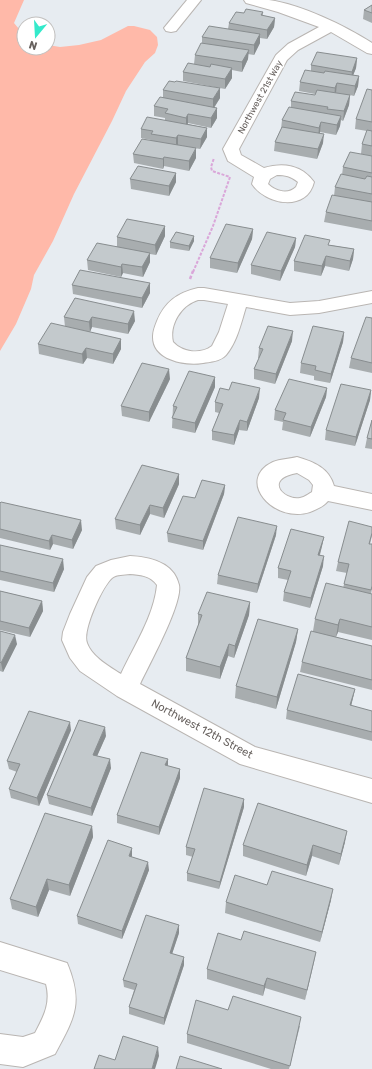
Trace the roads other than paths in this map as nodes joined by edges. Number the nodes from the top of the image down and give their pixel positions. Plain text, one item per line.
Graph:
1 (194, 0) edge
2 (251, 0) edge
3 (331, 26) junction
4 (171, 28) dead end
5 (372, 50) edge
6 (263, 175) dead end
7 (372, 297) edge
8 (240, 300) junction
9 (322, 492) dead end
10 (372, 502) edge
11 (126, 688) junction
12 (372, 791) edge
13 (0, 956) edge
14 (0, 1049) edge

1 - 4 street
2 - 3 street
3 - 5 street
3 - 6 street, Northwest 21st Way
7 - 8 street
8 - 8 street
9 - 10 street
11 - 11 street, Northwest 12th Street
11 - 12 street, Northwest 12th Street
13 - 14 street

